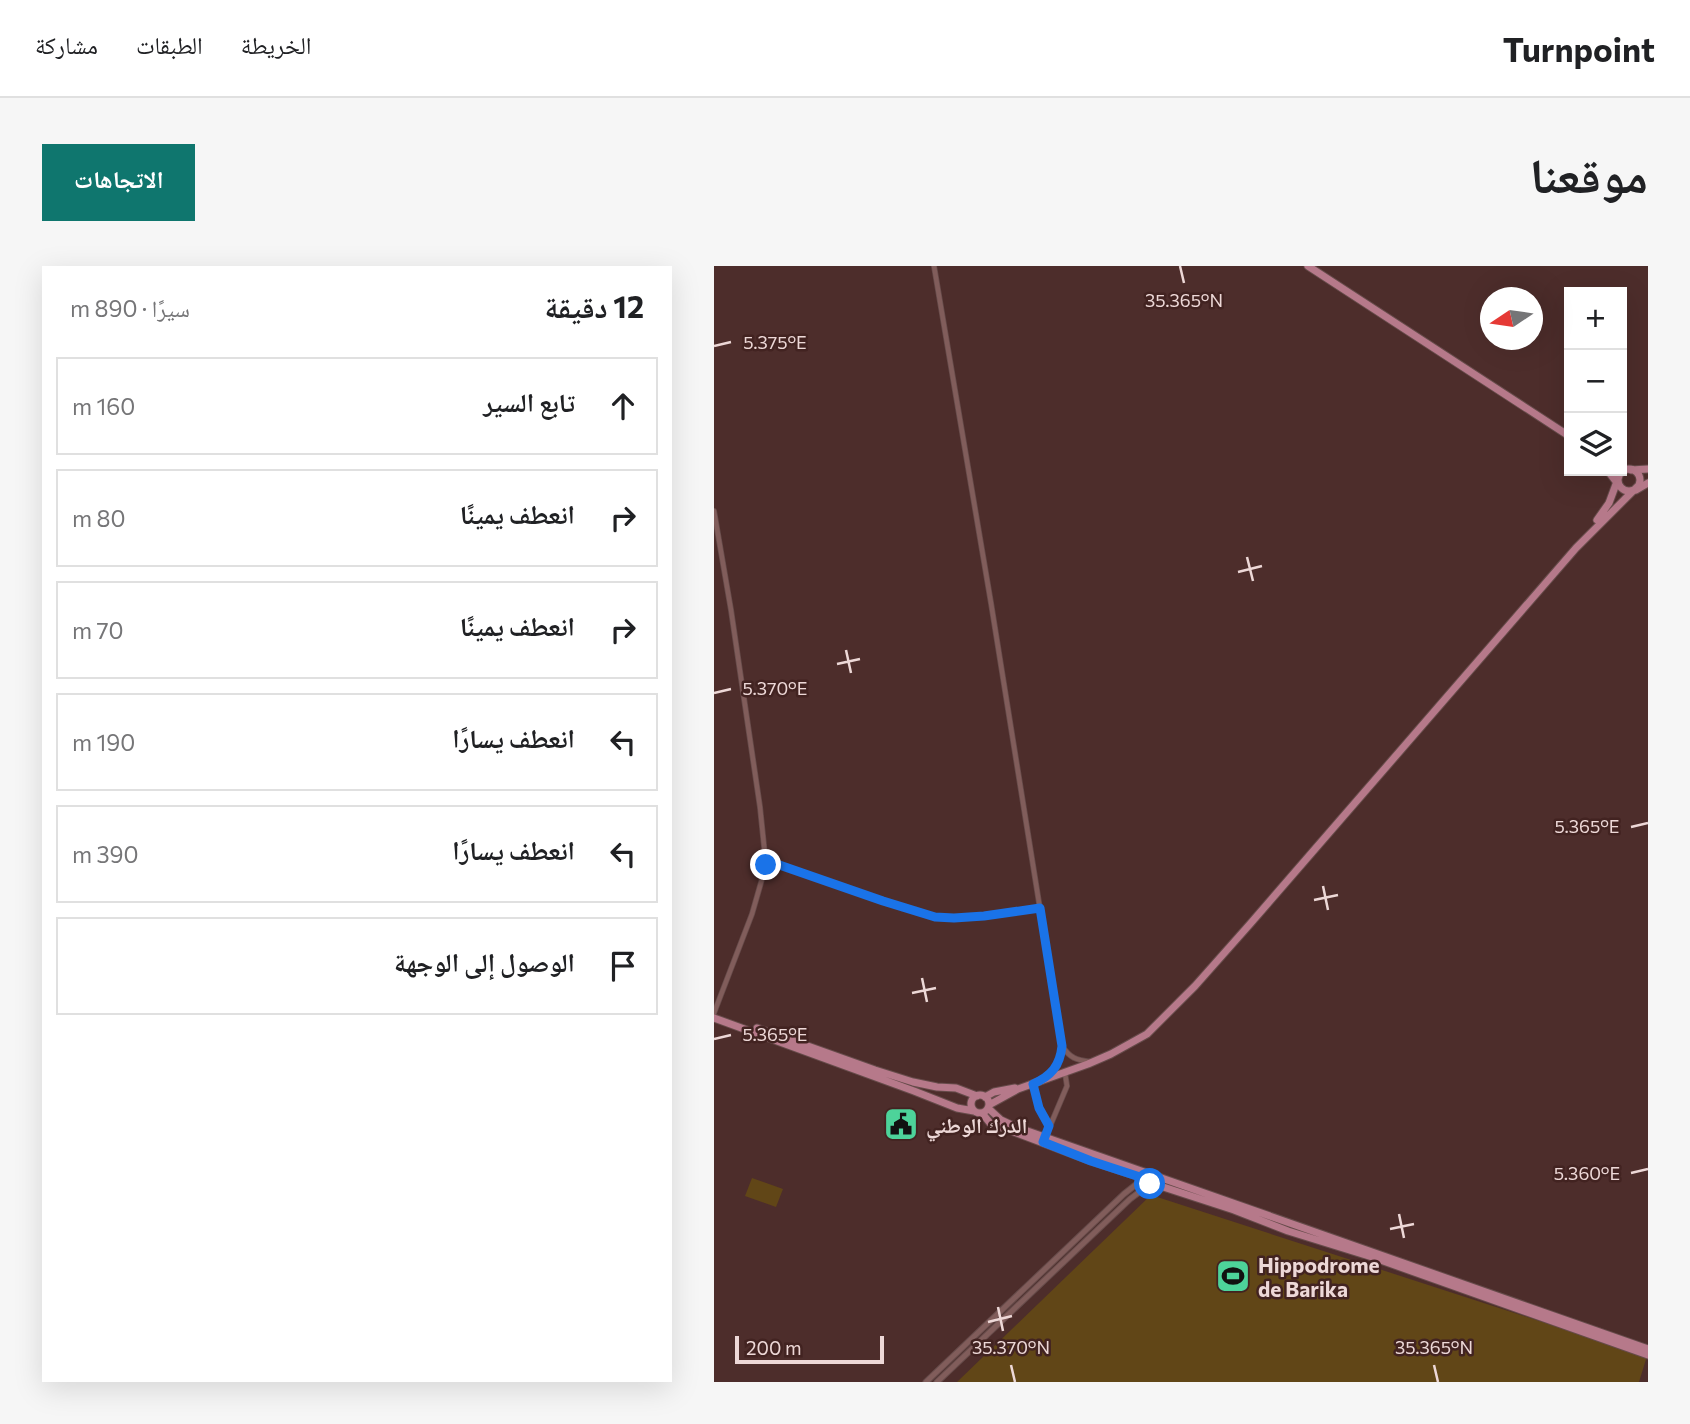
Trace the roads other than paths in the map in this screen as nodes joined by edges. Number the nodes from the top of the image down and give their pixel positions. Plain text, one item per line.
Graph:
1 (934, 266) edge
2 (1308, 266) edge
3 (1564, 434) edge
4 (1627, 468) edge
5 (1648, 469) edge
6 (1631, 470) junction
7 (1613, 476) edge
8 (1618, 481) junction
9 (1648, 483) edge
10 (1635, 489) junction
11 (714, 512) edge
12 (1576, 548) junction
13 (765, 860) junction
14 (1040, 908) junction
15 (714, 1015) edge
16 (1062, 1046) junction
17 (1091, 1063) junction
18 (1065, 1073) junction
19 (1043, 1080) junction
20 (1033, 1084) junction
21 (982, 1105) junction
22 (1049, 1126) junction
23 (1044, 1140) junction
24 (1148, 1179) junction
25 (1603, 1336) junction
26 (1648, 1349) edge
27 (1648, 1355) edge
28 (926, 1382) edge
29 (937, 1382) edge

1 - 14 street
2 - 3 main road
4 - 6 main road
5 - 6 main road
6 - 8 main road
6 - 10 main road
7 - 8 main road
8 - 10 main road
8 - 12 main road
9 - 10 main road
10 - 12 main road
11 - 13 street
12 - 17 main road
13 - 14 street
13 - 15 street
14 - 16 street
15 - 21 main road
15 - 21 main road
16 - 17 street
16 - 19 street
17 - 18 main road
18 - 19 main road
18 - 22 street
19 - 20 main road
20 - 21 main road
20 - 22 street
21 - 23 main road
21 - 23 main road
22 - 23 street
23 - 24 main road
24 - 25 main road
24 - 28 street
24 - 29 street
25 - 26 main road
25 - 27 main road

